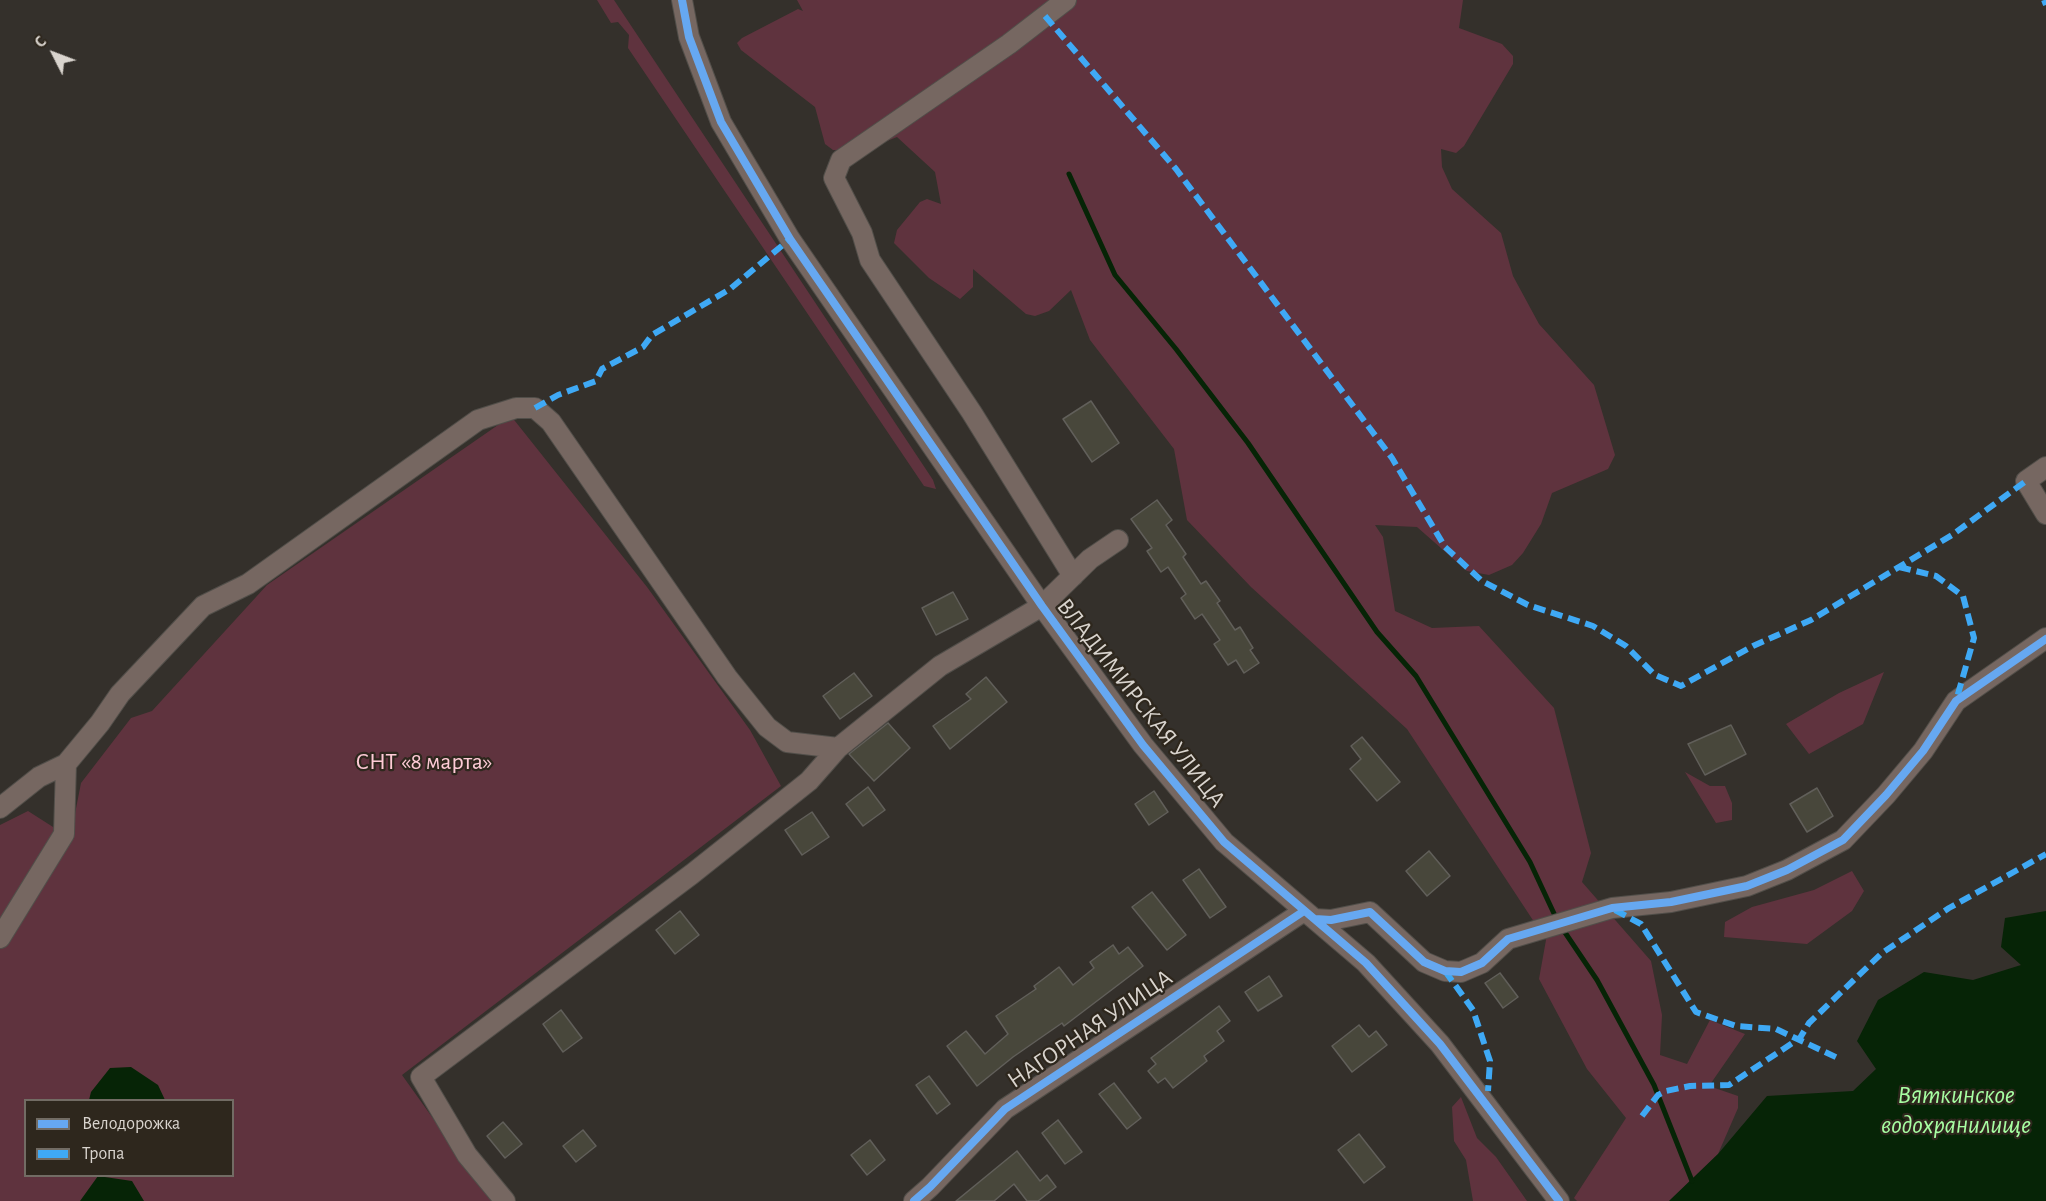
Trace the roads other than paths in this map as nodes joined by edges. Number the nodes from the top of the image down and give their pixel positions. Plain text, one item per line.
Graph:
1 (682, 0) edge
2 (1066, 0) edge
3 (2046, 467) edge
4 (2046, 513) edge
5 (1118, 540) dead end
6 (1073, 576) junction
7 (1042, 606) junction
8 (2046, 639) edge
9 (838, 748) junction
10 (66, 764) junction
11 (0, 808) edge
12 (1310, 915) junction
13 (0, 938) edge
14 (505, 1201) edge
15 (914, 1201) edge
16 (1559, 1201) edge

1 - 7 street, ВЛАДИМИРСКАЯ УЛИЦА
2 - 6 street
3 - 4 street
5 - 6 street
6 - 7 street
7 - 9 street
7 - 12 street, ВЛАДИМИРСКАЯ УЛИЦА
8 - 12 street
9 - 10 street
9 - 14 street
10 - 11 street
10 - 13 street
12 - 15 street, НАГОРНАЯ УЛИЦА
12 - 16 street, ВЛАДИМИРСКАЯ УЛИЦА

